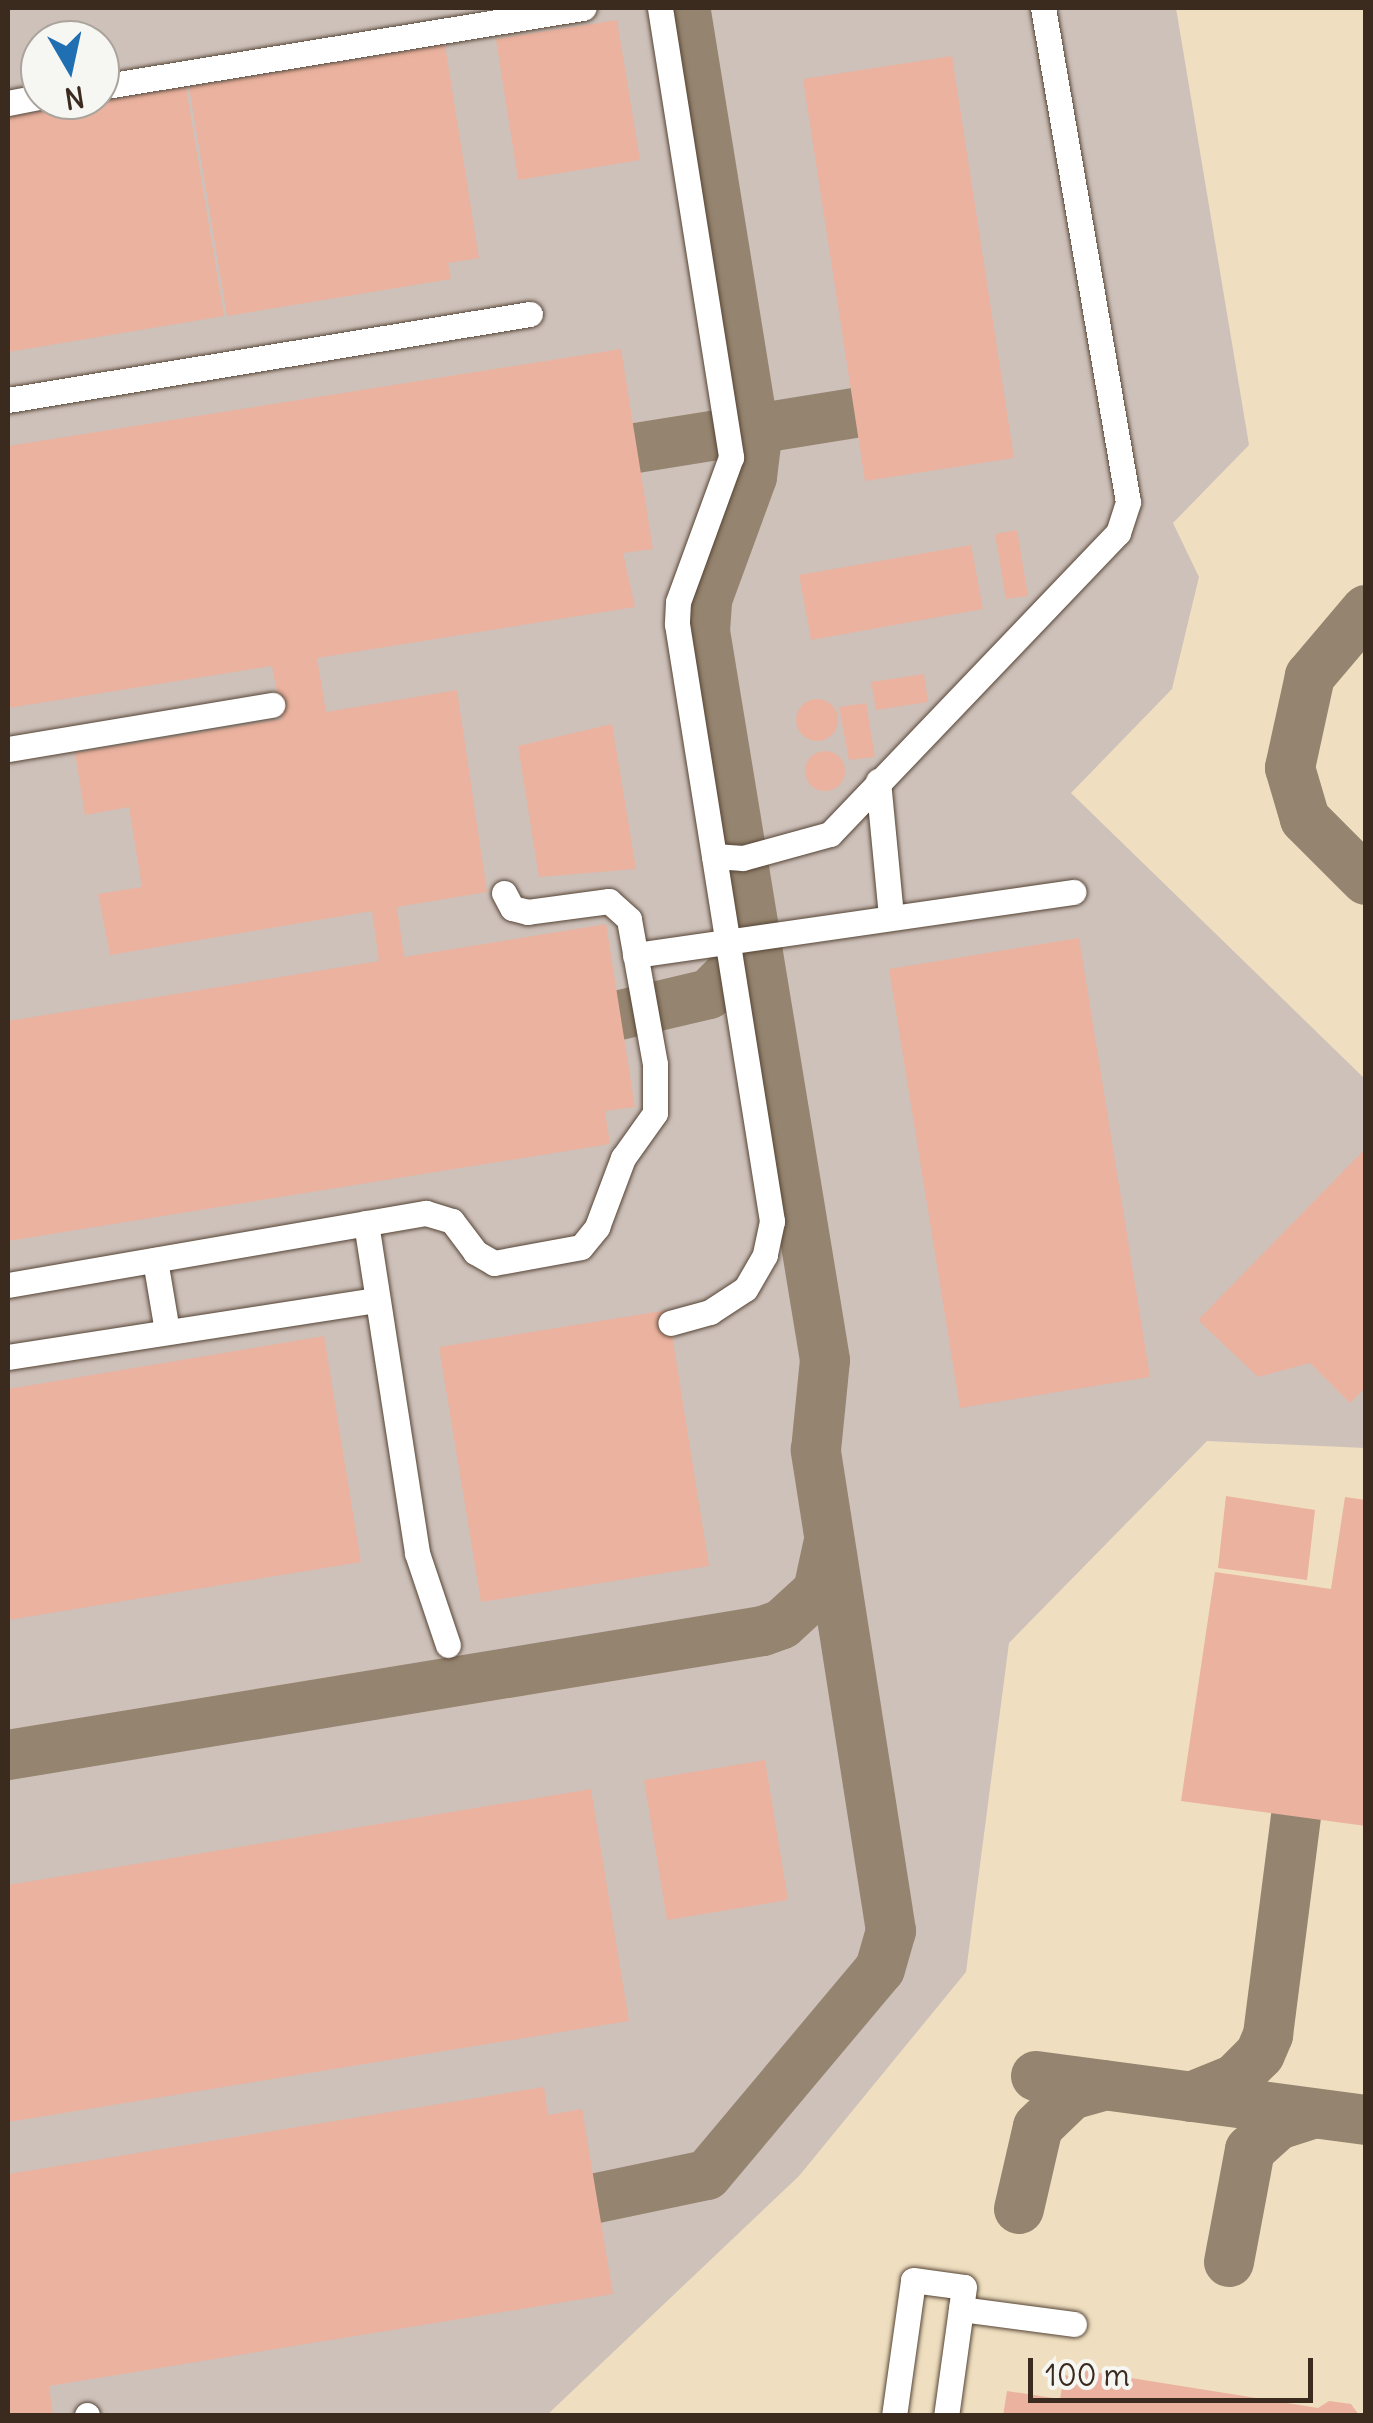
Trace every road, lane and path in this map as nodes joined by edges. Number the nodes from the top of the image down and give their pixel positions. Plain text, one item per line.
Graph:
1 (584, 8) edge
2 (660, 8) edge
3 (1043, 8) edge
4 (473, 16) edge
5 (120, 83) edge
6 (530, 314) dead end
7 (8, 400) edge
8 (272, 705) dead end
9 (8, 748) edge
10 (878, 781) junction
11 (714, 856) junction
12 (504, 892) dead end
13 (1074, 892) dead end
14 (891, 915) junction
15 (730, 939) junction
16 (634, 956) junction
17 (366, 1223) junction
18 (155, 1260) junction
19 (8, 1285) edge
20 (376, 1300) junction
21 (670, 1323) dead end
22 (167, 1331) junction
23 (8, 1357) edge
24 (448, 1645) dead end
25 (961, 2309) junction
26 (1074, 2324) dead end
27 (894, 2416) edge
28 (946, 2416) edge

1 - 4 lane
2 - 11 lane
3 - 10 lane
4 - 5 lane
6 - 7 lane
8 - 9 lane
10 - 11 lane
10 - 14 lane
11 - 15 lane
12 - 16 lane
13 - 14 lane
14 - 15 lane
15 - 16 lane
15 - 21 lane
16 - 17 lane
17 - 18 lane
17 - 20 lane
18 - 19 lane
18 - 22 lane
20 - 22 lane
20 - 24 lane
22 - 23 lane
25 - 26 lane
25 - 27 lane
25 - 28 lane

